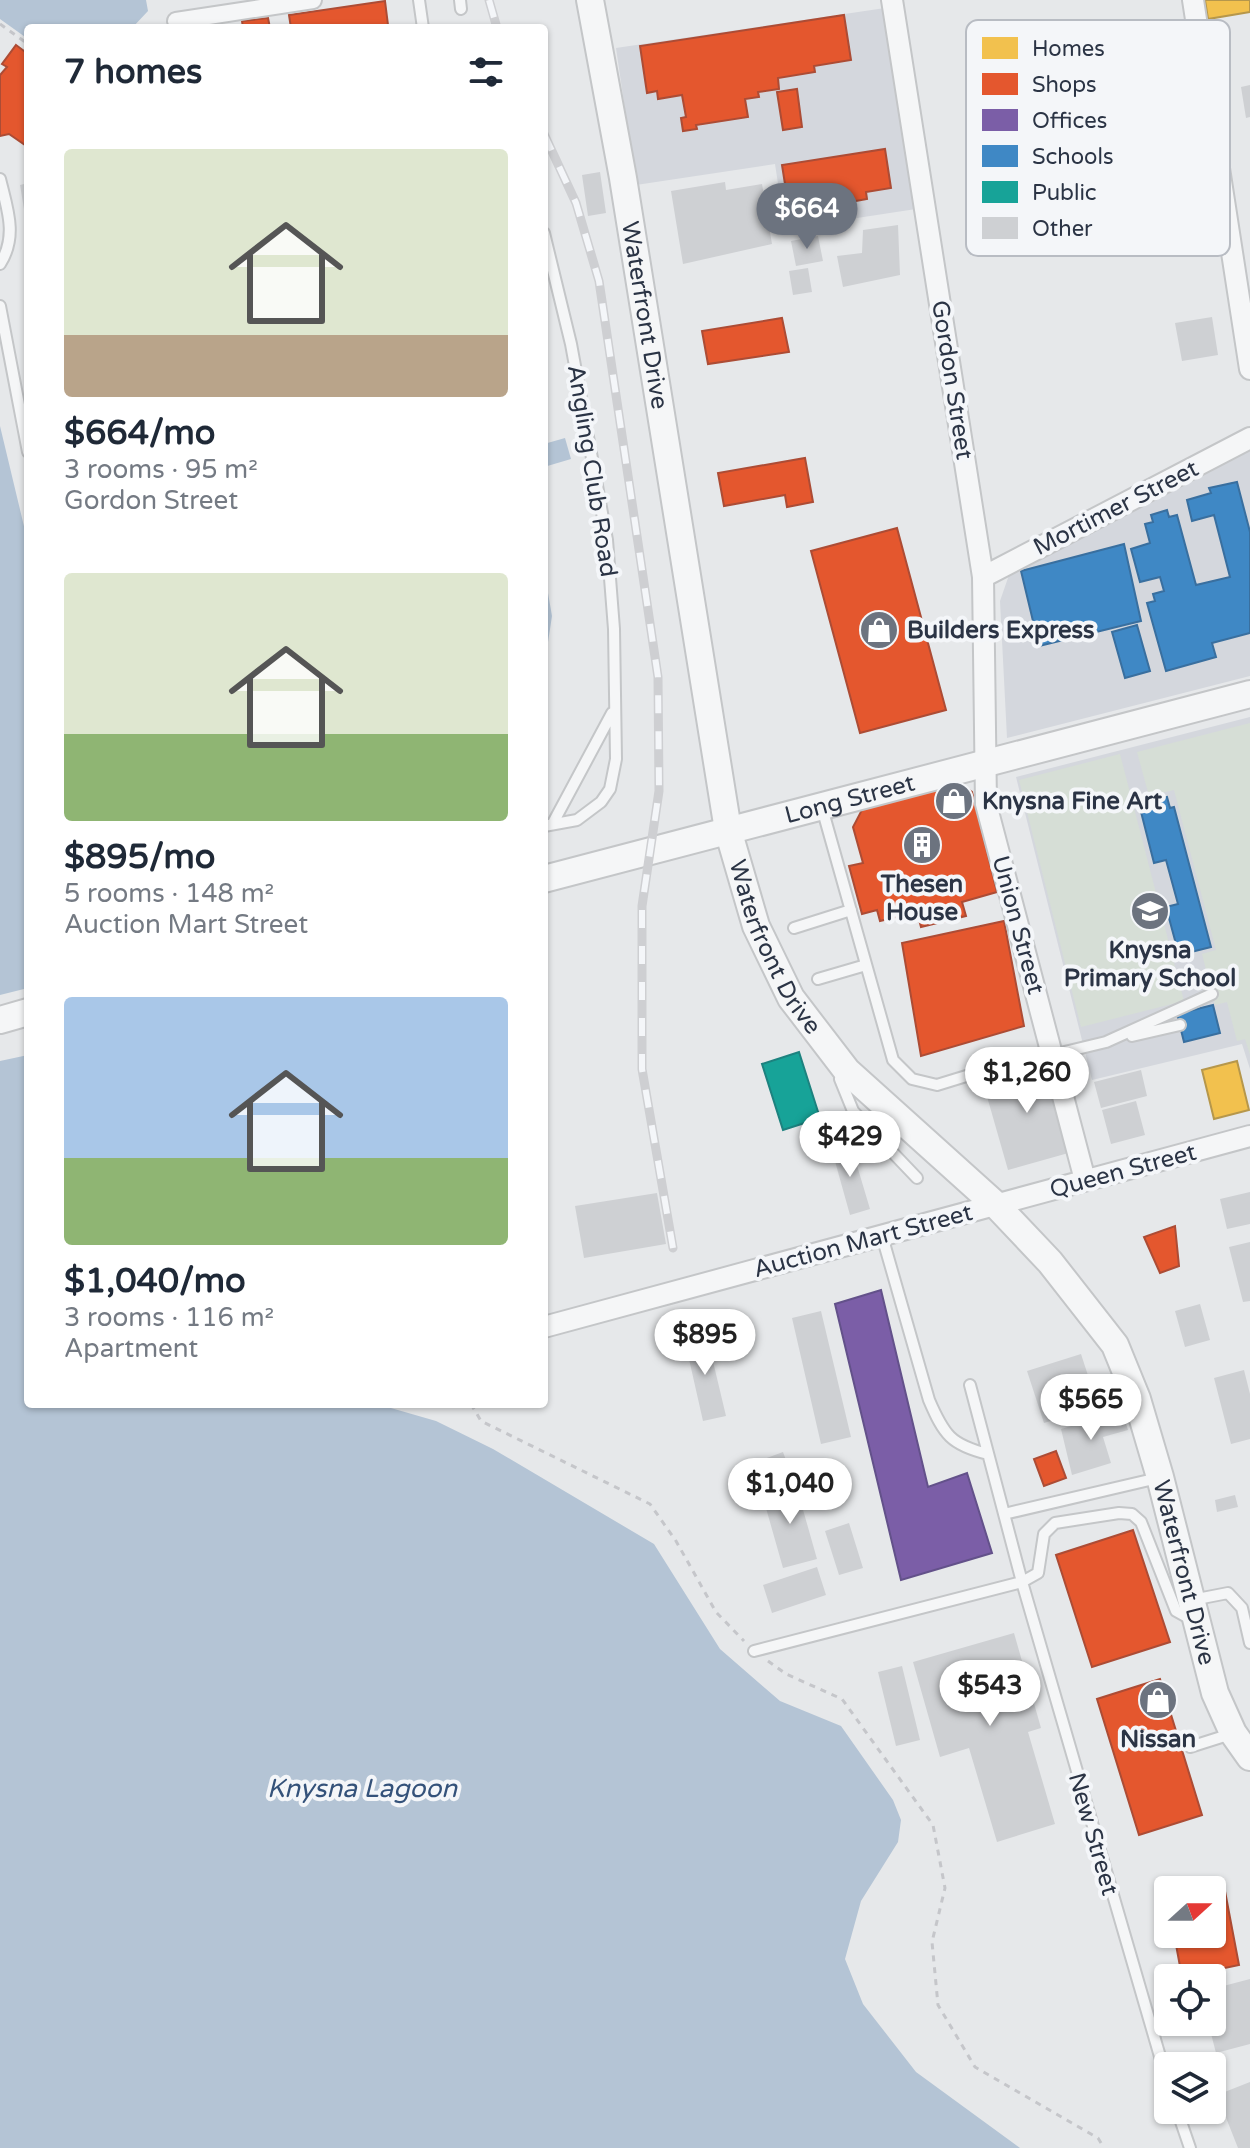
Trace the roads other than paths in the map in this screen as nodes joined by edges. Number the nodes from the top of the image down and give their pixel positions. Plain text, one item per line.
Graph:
1 (313, 0) edge
2 (419, 0) edge
3 (590, 0) edge
4 (892, 0) edge
5 (1193, 0) edge
6 (1196, 20) edge
7 (176, 21) dead end
8 (422, 24) edge
9 (0, 179) edge
10 (1230, 240) edge
11 (548, 249) edge
12 (0, 264) edge
13 (0, 306) edge
14 (1250, 369) edge
15 (24, 431) edge
16 (1250, 438) edge
17 (983, 577) junction
18 (1250, 694) edge
19 (613, 711) junction
20 (986, 761) junction
21 (821, 806) junction
22 (548, 825) edge
23 (728, 830) junction
24 (548, 878) edge
25 (851, 910) junction
26 (794, 928) dead end
27 (866, 965) junction
28 (818, 979) dead end
29 (1212, 994) dead end
30 (24, 1013) edge
31 (0, 1020) edge
32 (1180, 1025) dead end
33 (1106, 1042) junction
34 (1052, 1053) junction
35 (847, 1071) junction
36 (1250, 1136) edge
37 (917, 1178) dead end
38 (1085, 1180) junction
39 (997, 1206) junction
40 (882, 1236) junction
41 (548, 1326) edge
42 (970, 1385) dead end
43 (988, 1454) junction
44 (1160, 1477) junction
45 (1004, 1514) junction
46 (1022, 1582) junction
47 (1194, 1611) junction
48 (1250, 1643) edge
49 (754, 1651) road end
50 (1233, 1733) junction
51 (1190, 1747) dead end
52 (1250, 1757) edge
53 (1159, 2052) edge
54 (1182, 2124) edge
55 (1190, 2148) edge

1 - 7 street
2 - 8 lane
3 - 23 street, Waterfront Drive
4 - 17 street, Gordon Street
5 - 6 street
9 - 12 lane
10 - 14 street
11 - 19 lane, Angling Club Road
13 - 15 lane
16 - 17 street, Mortimer Street
17 - 20 street, Gordon Street
18 - 20 street, Long Street
19 - 22 lane, Angling Club Road
19 - 22 lane, Angling Club Road
20 - 21 street, Long Street
20 - 34 street, Union Street
21 - 23 street, Long Street
21 - 25 lane
23 - 24 street, Long Street
23 - 35 street, Waterfront Drive
25 - 26 lane
25 - 27 lane
27 - 28 lane
27 - 34 lane
29 - 33 lane
30 - 31 street
32 - 33 lane
33 - 34 lane
34 - 38 street, Union Street
35 - 37 lane
35 - 39 street, Waterfront Drive
36 - 38 street, Queen Street
38 - 39 street, Queen Street
39 - 40 street, Auction Mart Street
39 - 44 street, Waterfront Drive
40 - 41 street, Auction Mart Street
40 - 43 lane
42 - 43 lane, New Street
43 - 45 lane, New Street
44 - 45 lane
44 - 47 street, Waterfront Drive
45 - 46 lane, New Street
46 - 47 lane
46 - 49 lane
46 - 53 lane, New Street
47 - 48 lane
47 - 50 street, Waterfront Drive
50 - 51 lane
50 - 52 street, Waterfront Drive
54 - 55 lane

